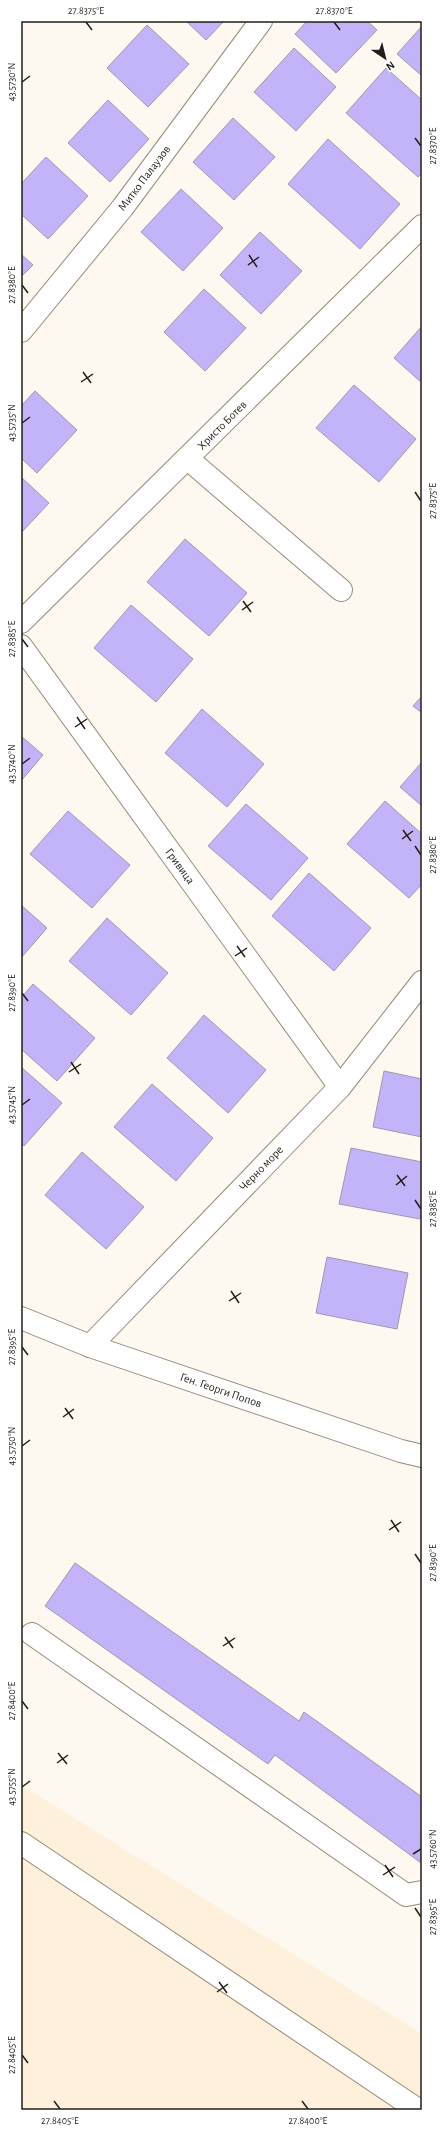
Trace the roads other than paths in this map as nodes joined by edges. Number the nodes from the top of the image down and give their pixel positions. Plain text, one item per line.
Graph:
1 (261, 21) edge
2 (422, 226) edge
3 (21, 331) edge
4 (188, 459) junction
5 (340, 590) dead end
6 (21, 622) edge
7 (21, 646) edge
8 (422, 982) edge
9 (340, 1087) junction
10 (21, 1318) edge
11 (90, 1346) junction
12 (422, 1456) edge
13 (32, 1634) dead end
14 (21, 1843) edge
15 (422, 1892) edge
16 (418, 2110) edge

1 - 3 street, Митко Палаузов
2 - 4 street, Христо Ботев
4 - 5 street
4 - 6 street, Христо Ботев
7 - 9 street, Гривица
8 - 9 street, Черно море
9 - 11 street, Черно море
10 - 11 street, Ген. Георги Попов
11 - 12 street, Ген. Георги Попов
13 - 15 street
14 - 16 street

